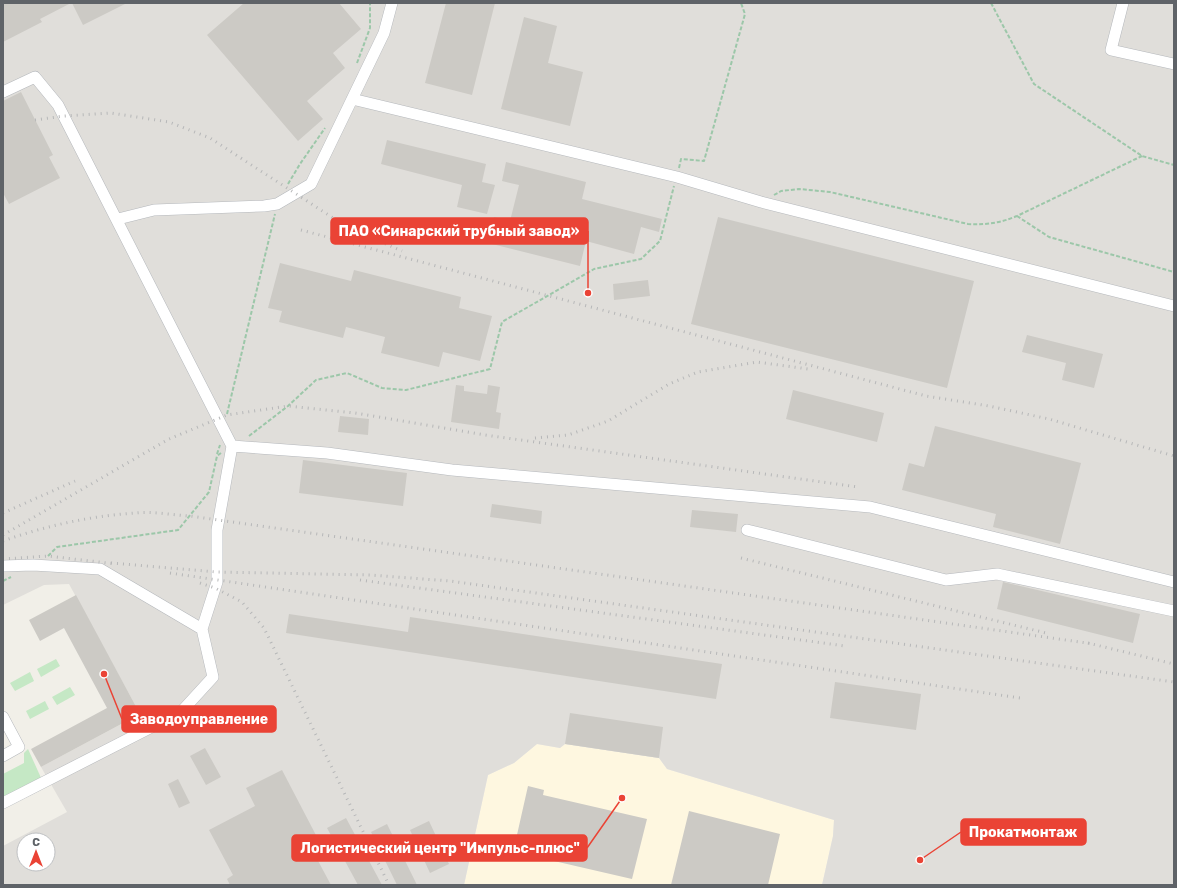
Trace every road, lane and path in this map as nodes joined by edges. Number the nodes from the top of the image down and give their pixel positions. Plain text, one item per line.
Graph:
1 (370, 3) edge
2 (392, 3) edge
3 (742, 3) edge
4 (991, 3) edge
5 (1123, 3) edge
6 (357, 63) dead end
7 (1174, 64) edge
8 (3, 92) edge
9 (352, 99) junction
10 (330, 122) dead end
11 (1142, 156) junction
12 (1174, 165) edge
13 (677, 177) junction
14 (286, 188) dead end
15 (761, 202) junction
16 (277, 204) junction
17 (1017, 216) junction
18 (118, 219) junction
19 (1174, 272) edge
20 (1174, 306) edge
21 (224, 428) junction
22 (232, 446) junction
23 (217, 456) junction
24 (748, 530) dead end
25 (33, 565) junction
26 (3, 566) edge
27 (15, 574) dead end
28 (3, 581) edge
29 (1174, 582) edge
30 (1174, 611) edge
31 (202, 629) junction
32 (3, 716) edge
33 (3, 756) edge
34 (3, 803) edge

1 - 6 path
2 - 9 street
3 - 13 path
4 - 11 path
5 - 7 street
8 - 18 street
9 - 13 street
9 - 16 street
10 - 14 path
11 - 12 path
11 - 17 path
13 - 15 street
13 - 22 path
15 - 17 path
15 - 20 street
16 - 18 street
16 - 21 path
17 - 19 path
18 - 21 street
21 - 22 street
21 - 23 path
22 - 23 path
22 - 29 street
22 - 31 street
23 - 25 path
24 - 30 street
25 - 26 street
25 - 31 street
27 - 28 path
31 - 34 street
32 - 33 street

